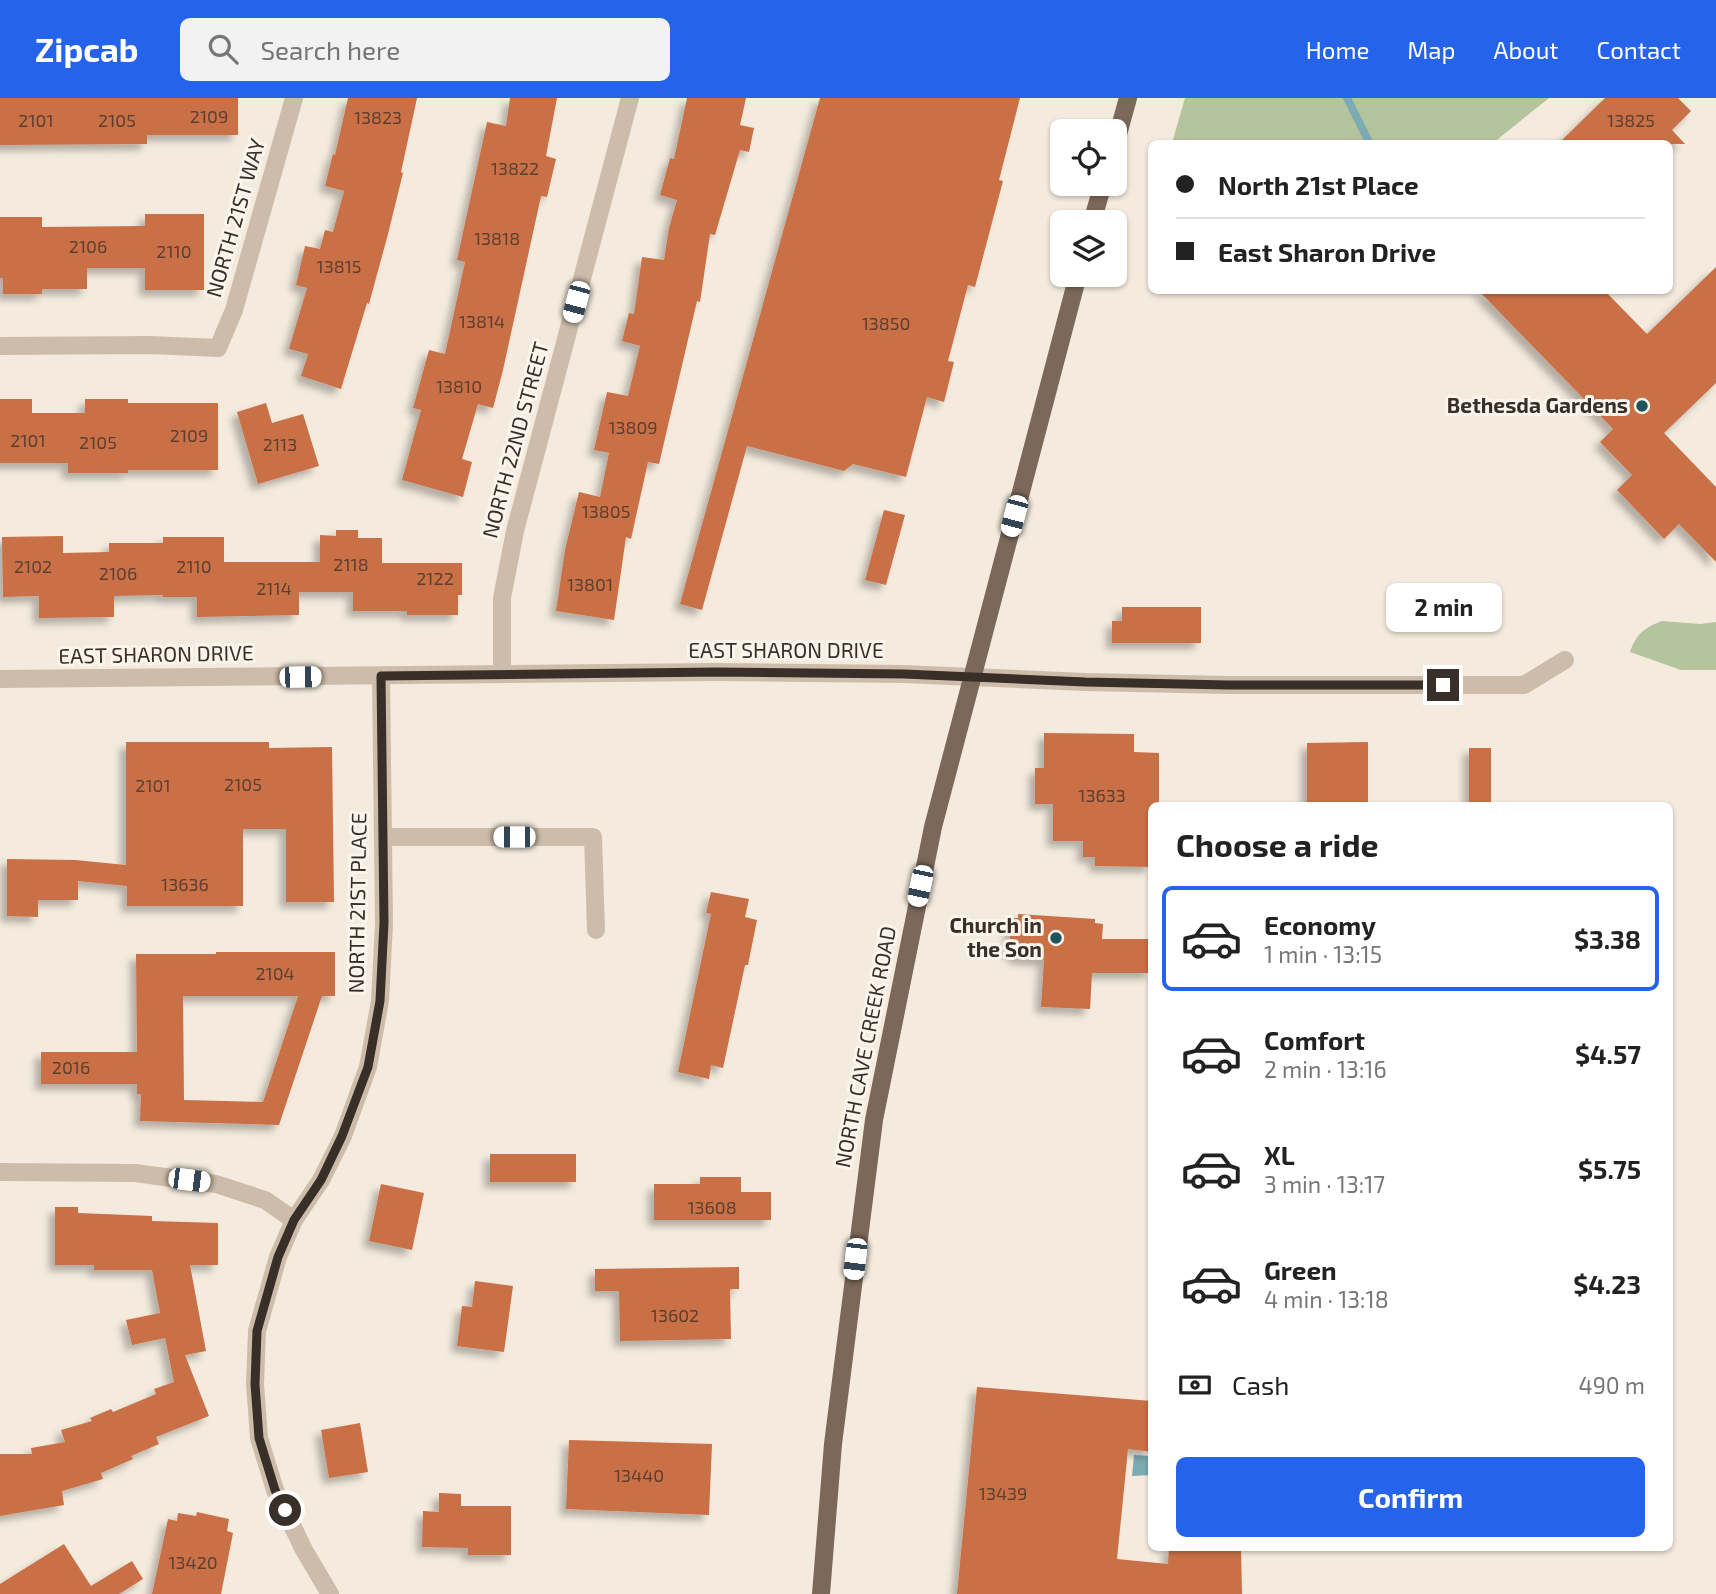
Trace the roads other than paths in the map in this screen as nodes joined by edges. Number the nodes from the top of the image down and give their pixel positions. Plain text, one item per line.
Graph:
1 (294, 98) edge
2 (630, 98) edge
3 (1128, 98) edge
4 (1122, 119) edge
5 (1075, 287) edge
6 (0, 346) edge
7 (1565, 660) dead end
8 (502, 674) junction
9 (381, 676) junction
10 (973, 678) junction
11 (0, 679) edge
12 (383, 837) junction
13 (596, 930) dead end
14 (0, 1172) edge
15 (294, 1220) junction
16 (330, 1594) edge
17 (821, 1594) edge

1 - 6 street, NORTH 21ST WAY
2 - 8 street, NORTH 22ND STREET
3 - 4 main road
5 - 10 main road, NORTH CAVE CREEK ROAD
7 - 10 street, EAST SHARON DRIVE
8 - 9 street, EAST SHARON DRIVE
8 - 10 street, EAST SHARON DRIVE
9 - 11 street, EAST SHARON DRIVE
9 - 12 street, NORTH 21ST PLACE
10 - 17 main road, NORTH CAVE CREEK ROAD
12 - 13 street
12 - 15 street, NORTH 21ST PLACE
14 - 15 street
15 - 16 street, NORTH 21ST PLACE

